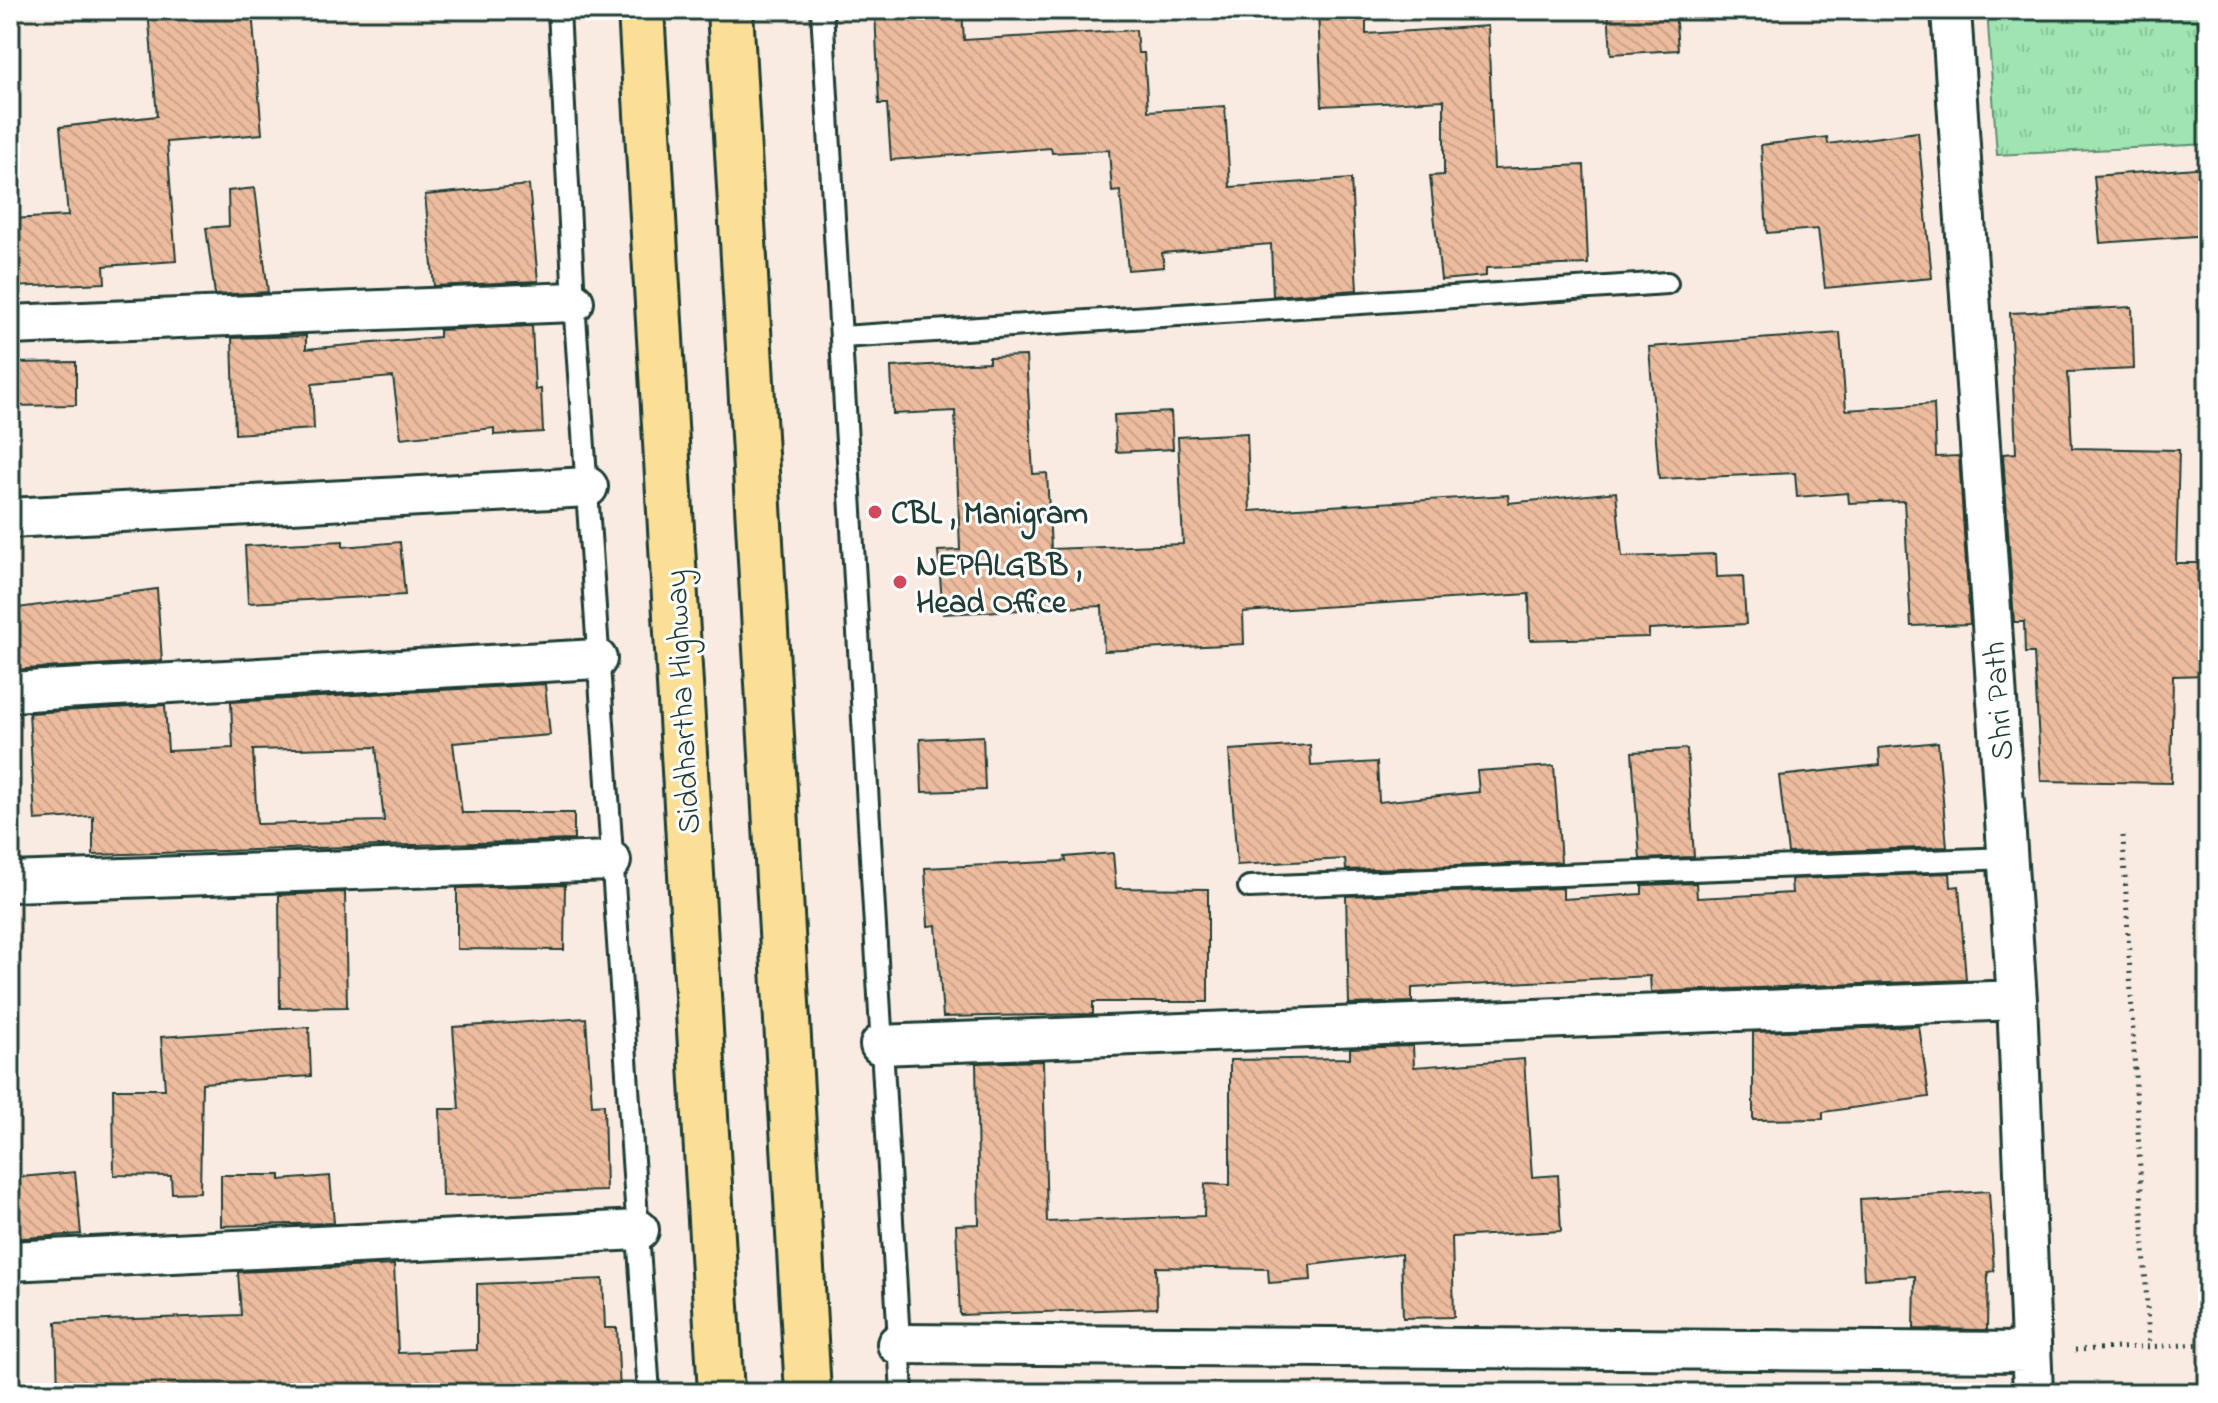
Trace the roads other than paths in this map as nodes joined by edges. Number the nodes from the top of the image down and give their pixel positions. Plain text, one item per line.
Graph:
1 (559, 10) edge
2 (641, 10) edge
3 (730, 10) edge
4 (822, 10) edge
5 (1951, 10) edge
6 (1667, 283) dead end
7 (574, 302) junction
8 (10, 325) edge
9 (842, 337) junction
10 (588, 487) junction
11 (10, 518) edge
12 (597, 659) junction
13 (10, 692) edge
14 (2008, 858) junction
15 (611, 861) junction
16 (10, 882) edge
17 (1249, 887) dead end
18 (2017, 1000) junction
19 (880, 1045) junction
20 (639, 1230) junction
21 (10, 1261) edge
22 (897, 1344) junction
23 (2030, 1352) junction
24 (649, 1393) edge
25 (721, 1393) edge
26 (808, 1393) edge
27 (902, 1393) edge
28 (2033, 1393) edge

1 - 7 lane
2 - 25 highway, Siddhartha Highway
3 - 26 highway
4 - 9 lane
5 - 14 street, Shri Path
6 - 9 lane
7 - 8 street
7 - 10 lane
9 - 19 lane
10 - 11 street
10 - 12 lane
12 - 13 street
12 - 15 lane
14 - 17 lane
14 - 18 street, Shri Path
15 - 16 street
15 - 20 lane
18 - 19 street
18 - 23 street, Shri Path
19 - 22 lane
20 - 21 street
20 - 24 lane
22 - 23 street
22 - 27 lane
23 - 28 street, Shri Path

